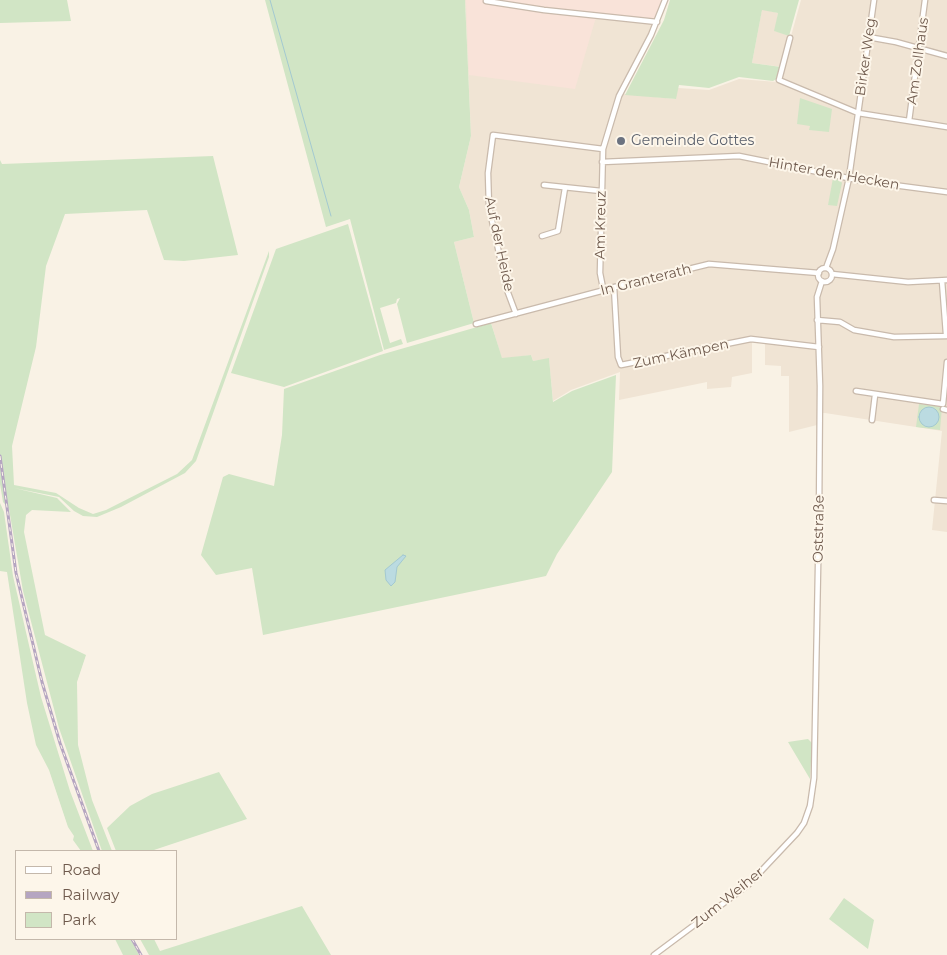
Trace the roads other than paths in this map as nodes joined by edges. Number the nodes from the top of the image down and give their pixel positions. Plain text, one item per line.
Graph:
1 (665, 0) edge
2 (874, 0) edge
3 (925, 0) edge
4 (486, 1) edge
5 (657, 22) junction
6 (868, 37) junction
7 (790, 38) dead end
8 (920, 47) junction
9 (947, 56) edge
10 (858, 113) junction
11 (909, 121) junction
12 (947, 127) edge
13 (603, 149) junction
14 (602, 162) junction
15 (849, 178) junction
16 (544, 185) dead end
17 (565, 188) junction
18 (601, 191) junction
19 (947, 192) edge
20 (542, 236) dead end
21 (826, 268) junction
22 (819, 274) junction
23 (832, 274) junction
24 (944, 280) edge
25 (822, 281) junction
26 (614, 287) junction
27 (603, 288) junction
28 (516, 314) junction
29 (817, 320) junction
30 (476, 324) dead end
31 (947, 335) edge
32 (819, 347) junction
33 (947, 362) edge
34 (856, 391) dead end
35 (876, 395) junction
36 (872, 420) dead end
37 (934, 500) dead end
38 (947, 502) edge
39 (814, 778) joint
40 (654, 955) edge

1 - 5 street, Am Kreuz
2 - 6 street, Birker Weg
3 - 8 street, Am Zollhaus
4 - 5 street
5 - 13 street, Am Kreuz
6 - 8 street
6 - 10 street, Birker Weg
7 - 10 street, Birker Weg
8 - 9 street
8 - 11 street, Am Zollhaus
10 - 11 street
10 - 15 street, Birker Weg
11 - 12 street
13 - 14 street, Am Kreuz
13 - 28 street, Auf der Heide
14 - 15 street, Hinter den Hecken
14 - 18 street, Am Kreuz
15 - 19 street, Hinter den Hecken
15 - 21 street, Birker Weg
16 - 17 street
17 - 18 street
17 - 20 street
18 - 27 street, Am Kreuz
21 - 22 street
21 - 23 street
22 - 25 street
22 - 26 street, In Granterath
23 - 24 street
23 - 25 street
24 - 31 street
25 - 29 street, Oststraße
26 - 27 street, In Granterath
26 - 32 street, Zum Kämpen
27 - 28 street, In Granterath
28 - 30 street, In Granterath
29 - 31 street
29 - 32 street, Oststraße
32 - 39 street, Oststraße
33 - 35 street
34 - 35 street
35 - 36 street
37 - 38 street
39 - 40 street, Zum Weiher

